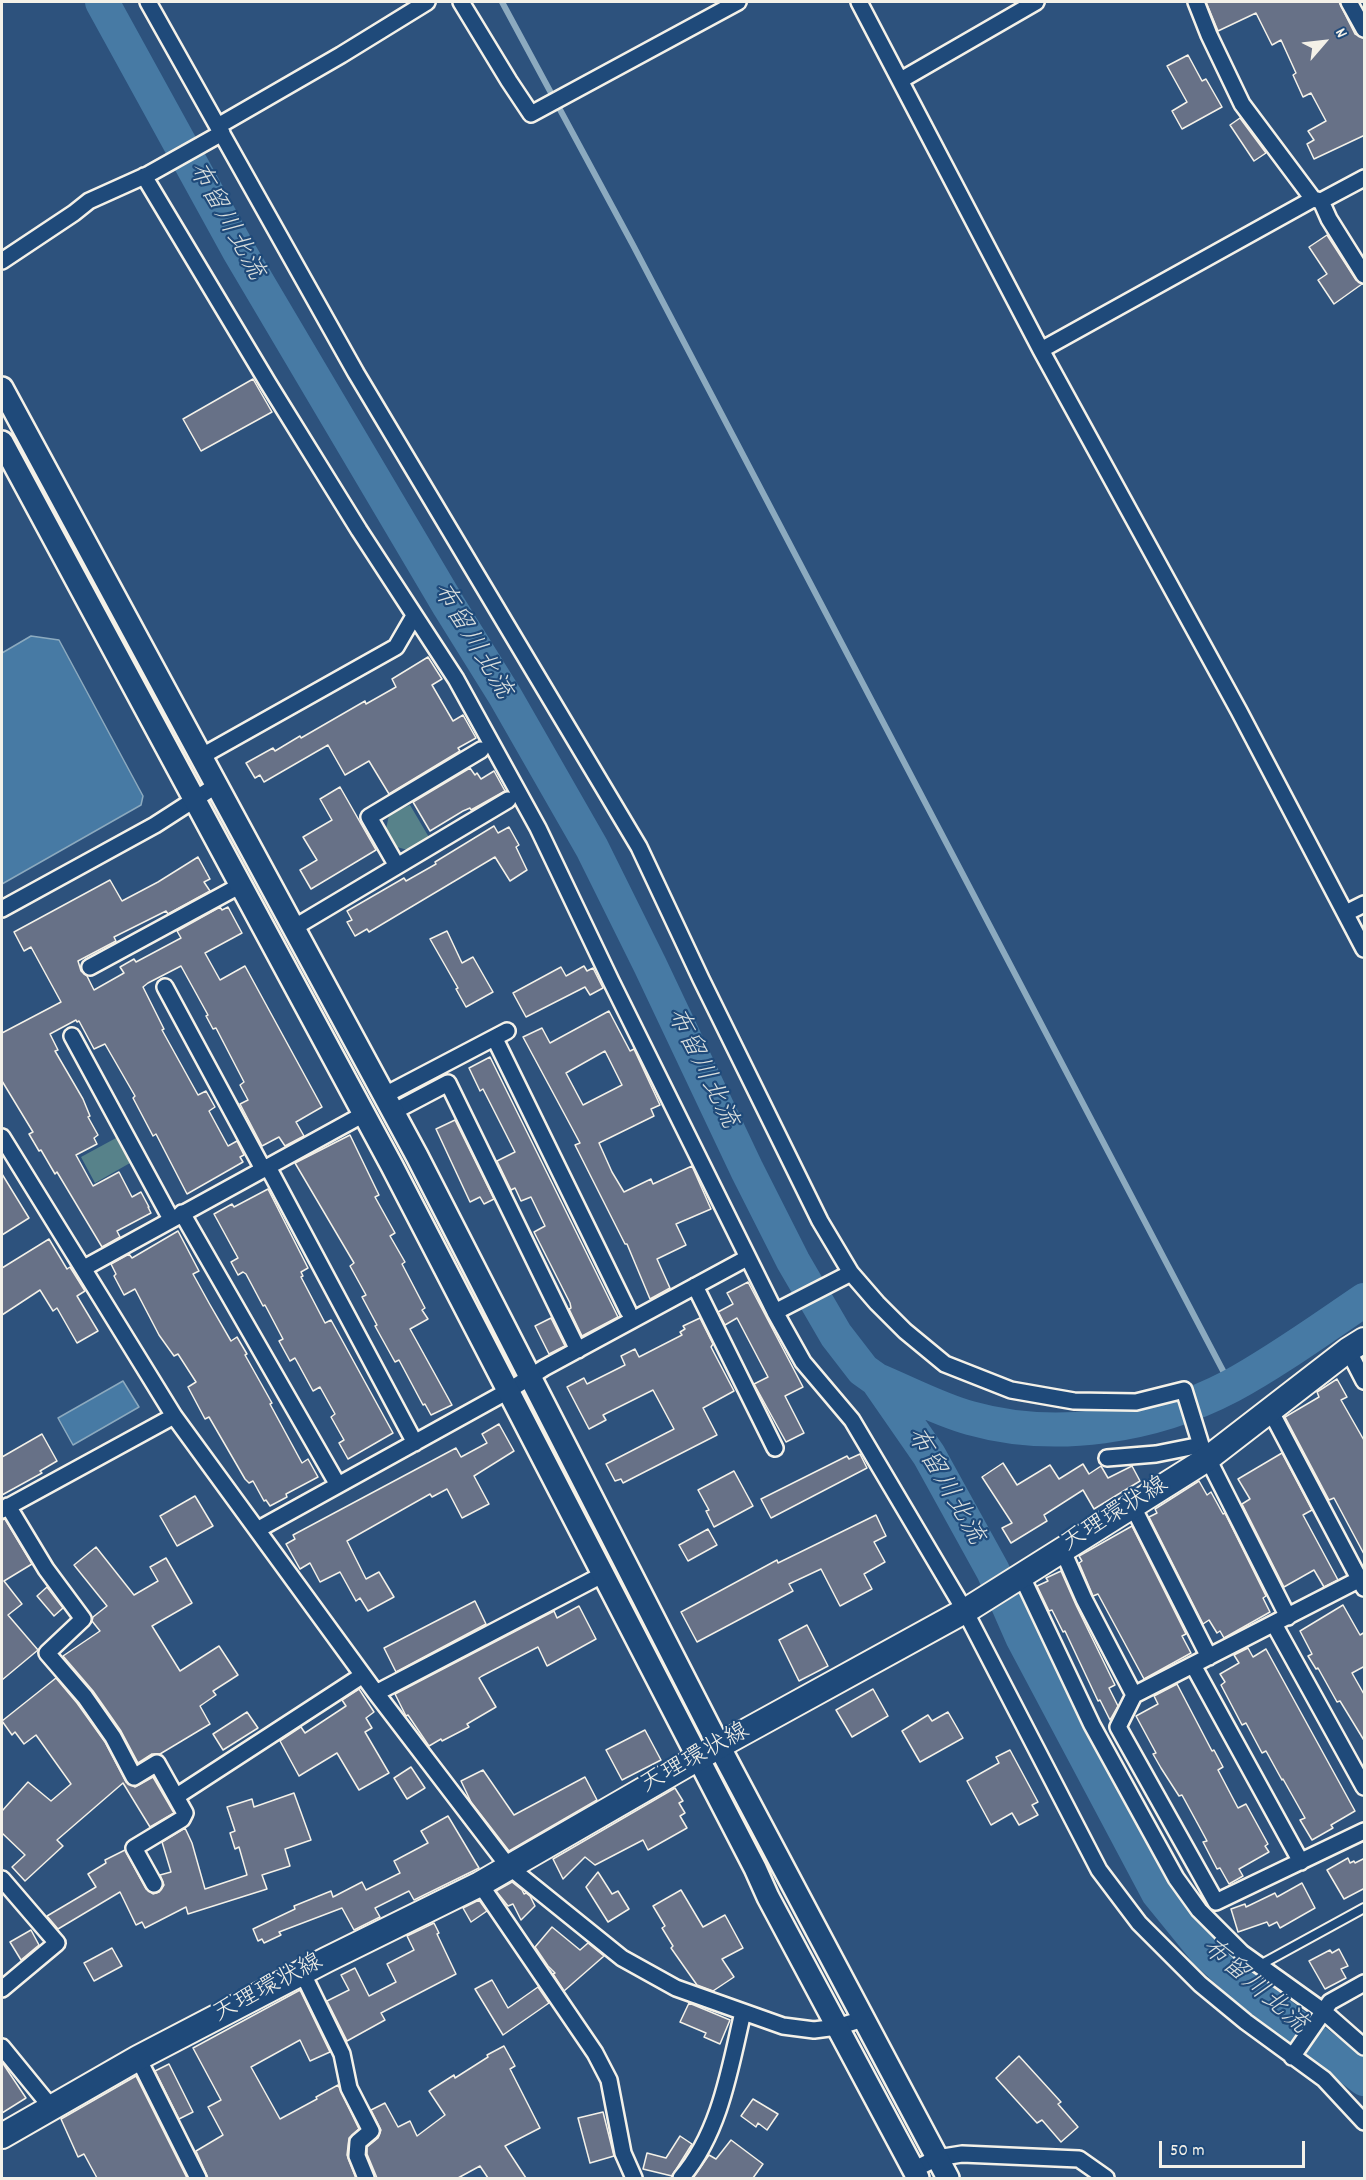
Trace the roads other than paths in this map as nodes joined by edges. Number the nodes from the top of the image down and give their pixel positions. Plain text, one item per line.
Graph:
1 (148, 2) edge
2 (427, 2) edge
3 (461, 2) edge
4 (738, 2) edge
5 (860, 2) edge
6 (1036, 2) edge
7 (1196, 2) edge
8 (1349, 2) edge
9 (1365, 29) edge
10 (901, 80) junction
11 (218, 132) junction
12 (147, 175) junction
13 (1365, 178) edge
14 (1317, 200) junction
15 (2, 261) edge
16 (1365, 275) edge
17 (1041, 350) junction
18 (2, 388) edge
19 (2, 442) edge
20 (414, 616) junction
21 (481, 750) dead end
22 (202, 756) junction
23 (217, 785) junction
24 (195, 799) junction
25 (508, 800) dead end
26 (397, 867) junction
27 (241, 885) junction
28 (1365, 904) edge
29 (2, 909) edge
30 (1346, 913) junction
31 (295, 927) junction
32 (1365, 949) edge
33 (90, 967) dead end
34 (165, 987) dead end
35 (72, 1036) dead end
36 (389, 1103) junction
37 (364, 1114) junction
38 (2, 1137) edge
39 (265, 1168) junction
40 (177, 1216) junction
41 (747, 1258) junction
42 (84, 1268) junction
43 (848, 1274) junction
44 (695, 1286) junction
45 (628, 1311) dead end
46 (777, 1311) junction
47 (1356, 1345) edge
48 (578, 1350) junction
49 (530, 1376) junction
50 (1365, 1381) edge
51 (508, 1391) junction
52 (1270, 1410) junction
53 (174, 1416) junction
54 (415, 1443) junction
55 (1202, 1447) junction
56 (775, 1448) dead end
57 (1107, 1458) dead end
58 (339, 1485) junction
59 (1132, 1505) junction
60 (5, 1508) edge
61 (257, 1530) junction
62 (1062, 1549) junction
63 (602, 1575) junction
64 (1017, 1580) junction
65 (1363, 1581) edge
66 (968, 1609) junction
67 (1288, 1617) junction
68 (1274, 1624) junction
69 (1209, 1658) junction
70 (1193, 1665) junction
71 (363, 1675) junction
72 (376, 1693) junction
73 (1134, 1695) junction
74 (719, 1746) junction
75 (698, 1758) junction
76 (1365, 1787) edge
77 (177, 1796) junction
78 (1365, 1831) edge
79 (1301, 1862) junction
80 (508, 1866) junction
81 (2, 1879) edge
82 (154, 1884) dead end
83 (480, 1884) junction
84 (1365, 1908) edge
85 (1260, 1965) junction
86 (302, 1972) junction
87 (1365, 1983) edge
88 (2, 1989) edge
89 (743, 2012) junction
90 (1320, 2015) junction
91 (863, 2019) junction
92 (837, 2027) junction
93 (2, 2047) edge
94 (1365, 2047) edge
95 (1294, 2054) junction
96 (138, 2058) junction
97 (51, 2107) junction
98 (1365, 2122) edge
99 (2, 2136) edge
100 (937, 2158) junction
101 (915, 2174) edge
102 (198, 2178) edge
103 (366, 2178) edge
104 (634, 2178) edge
105 (681, 2178) edge
106 (948, 2178) edge
107 (1107, 2178) edge

1 - 11 street
2 - 11 street
3 - 4 street
5 - 10 street
6 - 10 street
7 - 14 street
8 - 9 street
10 - 17 street
11 - 12 street
11 - 43 street
12 - 15 street
12 - 20 street
13 - 14 street
14 - 16 street
14 - 17 street
17 - 30 street
18 - 22 street
19 - 24 street
20 - 22 street
20 - 41 street
21 - 26 street
22 - 23 street
23 - 24 street
23 - 31 street
24 - 27 street
24 - 29 street
25 - 26 street
26 - 31 street
27 - 33 street
27 - 37 street
28 - 30 street
30 - 32 street
31 - 36 street
34 - 39 street
35 - 40 street
36 - 45 street
36 - 48 street
36 - 49 street
37 - 39 street
37 - 51 street
38 - 42 street
39 - 40 street
39 - 54 street
40 - 42 street
40 - 58 street
41 - 44 street
41 - 46 street
42 - 53 street
43 - 46 street
43 - 55 street
44 - 48 street
44 - 56 street
46 - 66 street
47 - 50 street
47 - 52 main road, 天理環状線
48 - 49 street
49 - 51 street
49 - 74 street
51 - 54 street
51 - 63 street
52 - 55 main road, 天理環状線
52 - 65 street
53 - 60 street
53 - 61 street
54 - 58 street
55 - 57 street
55 - 59 main road, 天理環状線
55 - 67 street
58 - 61 street
59 - 62 main road, 天理環状線
59 - 69 street
60 - 77 street
61 - 71 street
62 - 64 main road, 天理環状線
62 - 73 street
63 - 72 street
63 - 75 street
64 - 66 main road, 天理環状線
64 - 85 street
65 - 67 street
66 - 74 main road, 天理環状線
66 - 95 street
67 - 68 street
68 - 69 street
68 - 76 street
69 - 70 street
70 - 73 street
70 - 79 street
71 - 72 street
71 - 77 street
72 - 80 street
73 - 79 street
74 - 75 main road, 天理環状線
74 - 91 street
75 - 80 main road, 天理環状線
75 - 92 street
77 - 82 street
78 - 79 street
80 - 83 main road, 天理環状線
80 - 89 street
81 - 88 street
83 - 86 main road, 天理環状線
83 - 104 street
84 - 85 lane
85 - 90 street
86 - 96 main road, 天理環状線
86 - 103 street
87 - 90 street
89 - 92 street
89 - 105 street
90 - 94 street
90 - 95 street
91 - 92 street
91 - 100 street
92 - 101 street
93 - 97 street
95 - 98 street
96 - 97 main road, 天理環状線
96 - 102 street
97 - 99 main road, 天理環状線
100 - 101 street
100 - 106 street
100 - 107 street

